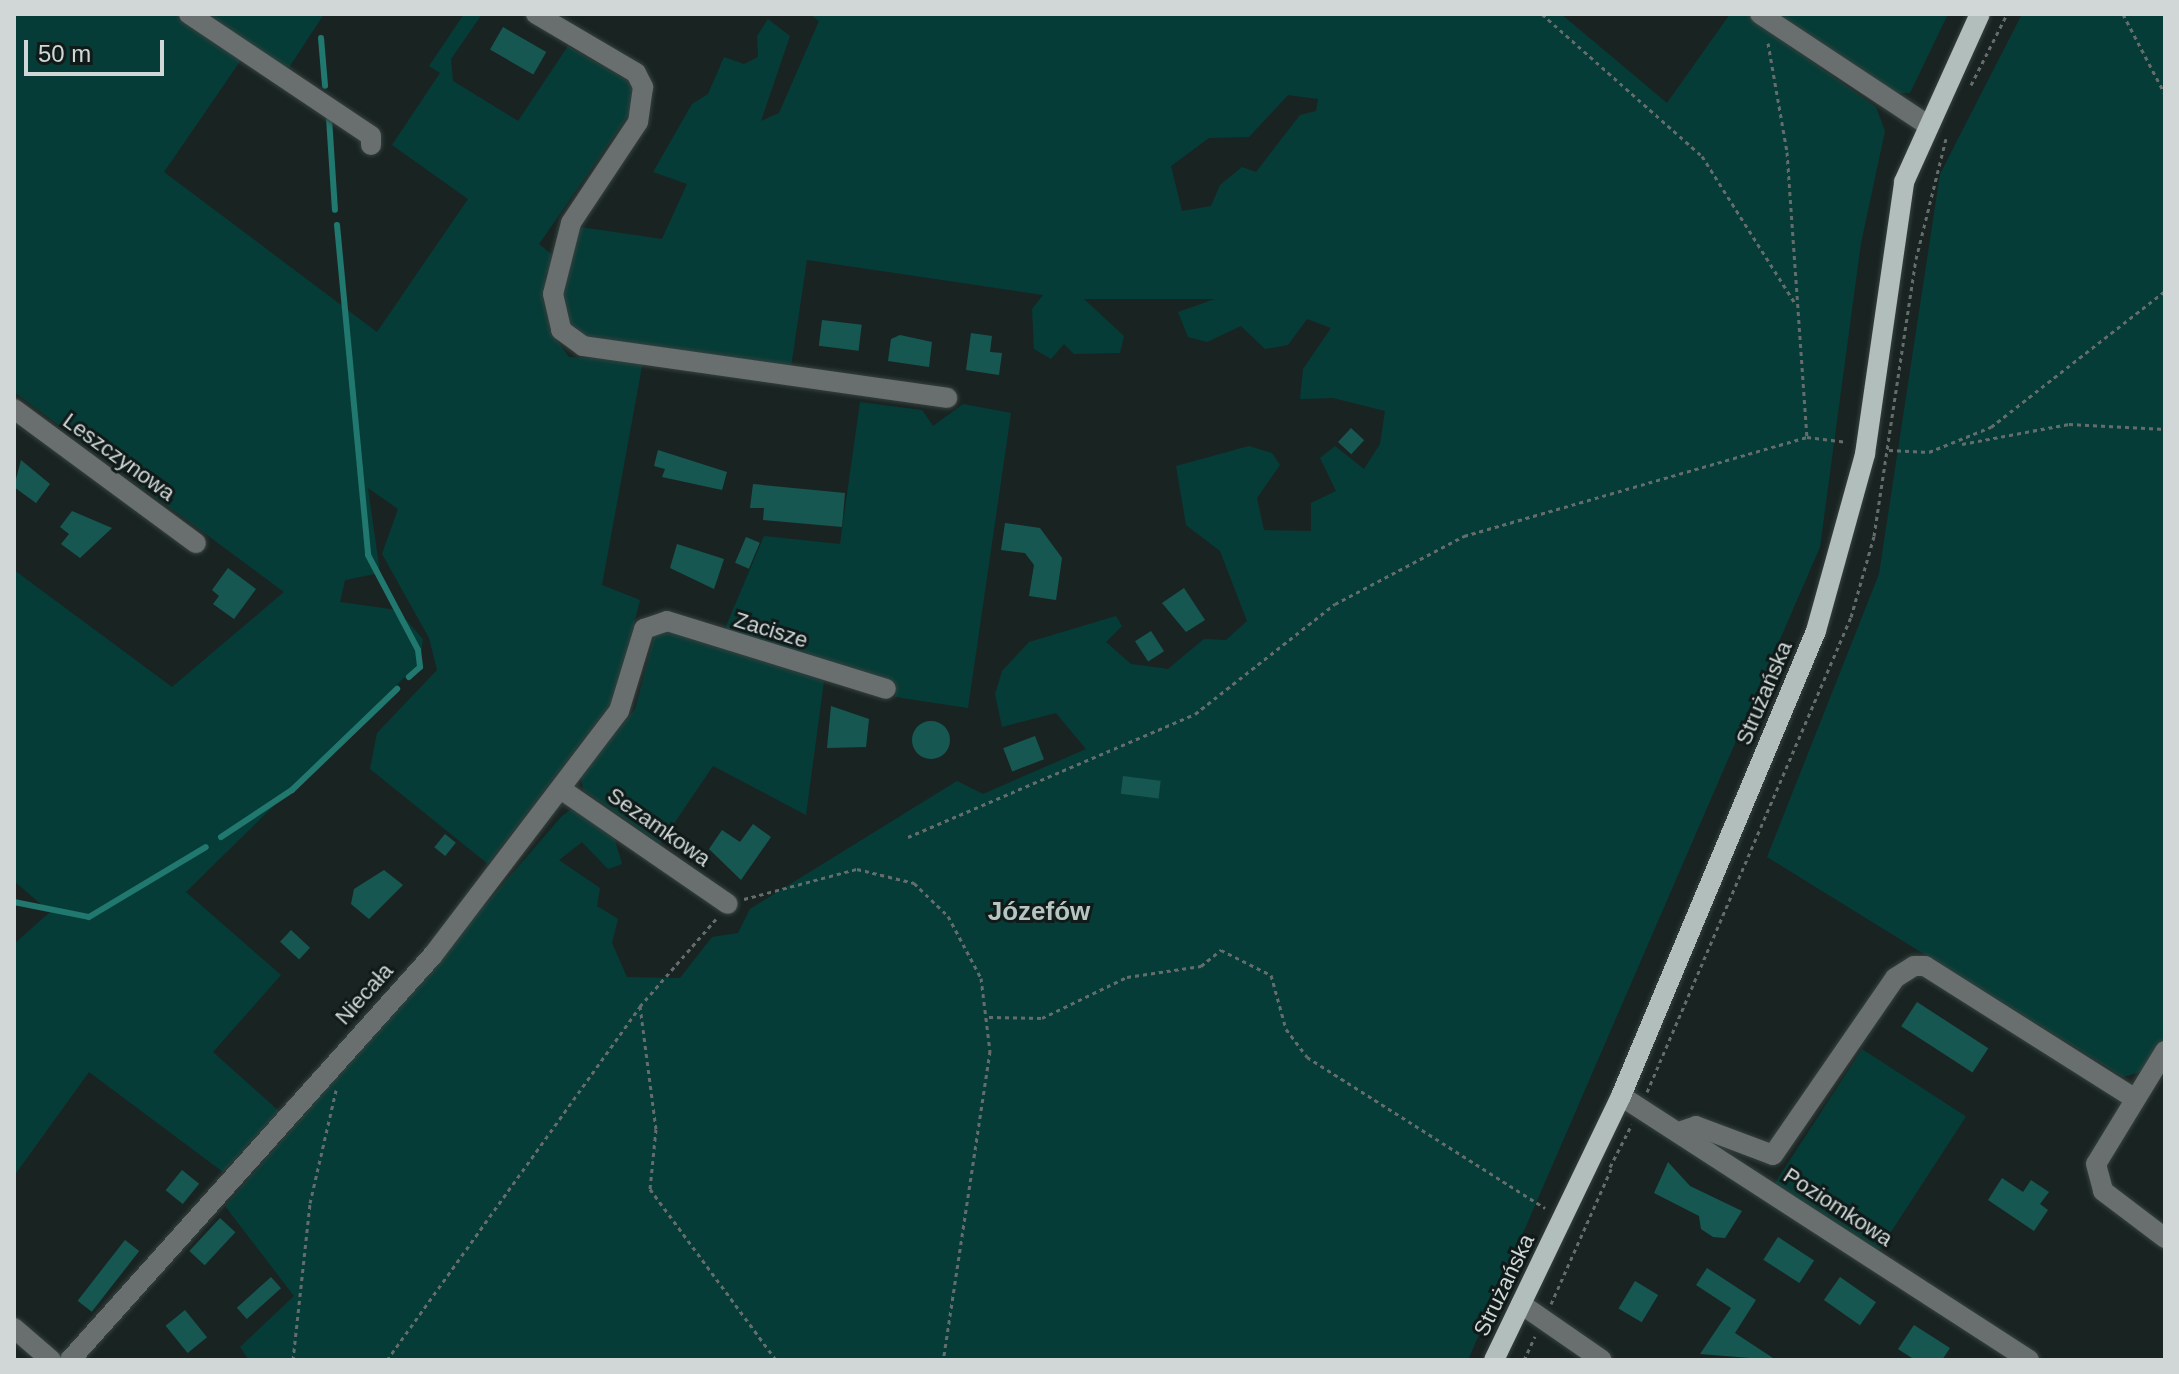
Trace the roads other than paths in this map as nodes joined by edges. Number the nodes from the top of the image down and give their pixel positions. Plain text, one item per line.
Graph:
1 (189, 14) edge
2 (536, 14) edge
3 (1980, 14) edge
4 (1761, 15) edge
5 (1926, 124) junction
6 (371, 145) dead end
7 (947, 398) dead end
8 (14, 409) edge
9 (196, 543) dead end
10 (644, 629) joint
11 (886, 689) dead end
12 (562, 790) junction
13 (728, 904) road end
14 (2165, 1051) edge
15 (1621, 1096) junction
16 (2134, 1098) junction
17 (1679, 1132) junction
18 (2165, 1238) edge
19 (1521, 1304) junction
20 (14, 1328) edge
21 (51, 1360) edge
22 (70, 1360) edge
23 (1494, 1360) edge
24 (1602, 1360) edge
25 (2029, 1360) edge

1 - 6 street
2 - 7 street
3 - 5 main road, Strużańska
4 - 5 street
5 - 15 main road, Strużańska
8 - 9 street, Leszczynowa
10 - 11 street, Zacisze
10 - 12 street, Niecała
12 - 13 street, Sezamkowa
12 - 22 street, Niecała
14 - 16 street
15 - 17 street, Poziomkowa
15 - 19 main road, Strużańska
16 - 17 street
16 - 18 street
17 - 25 street, Poziomkowa
19 - 23 main road, Strużańska
19 - 24 street
20 - 21 street

